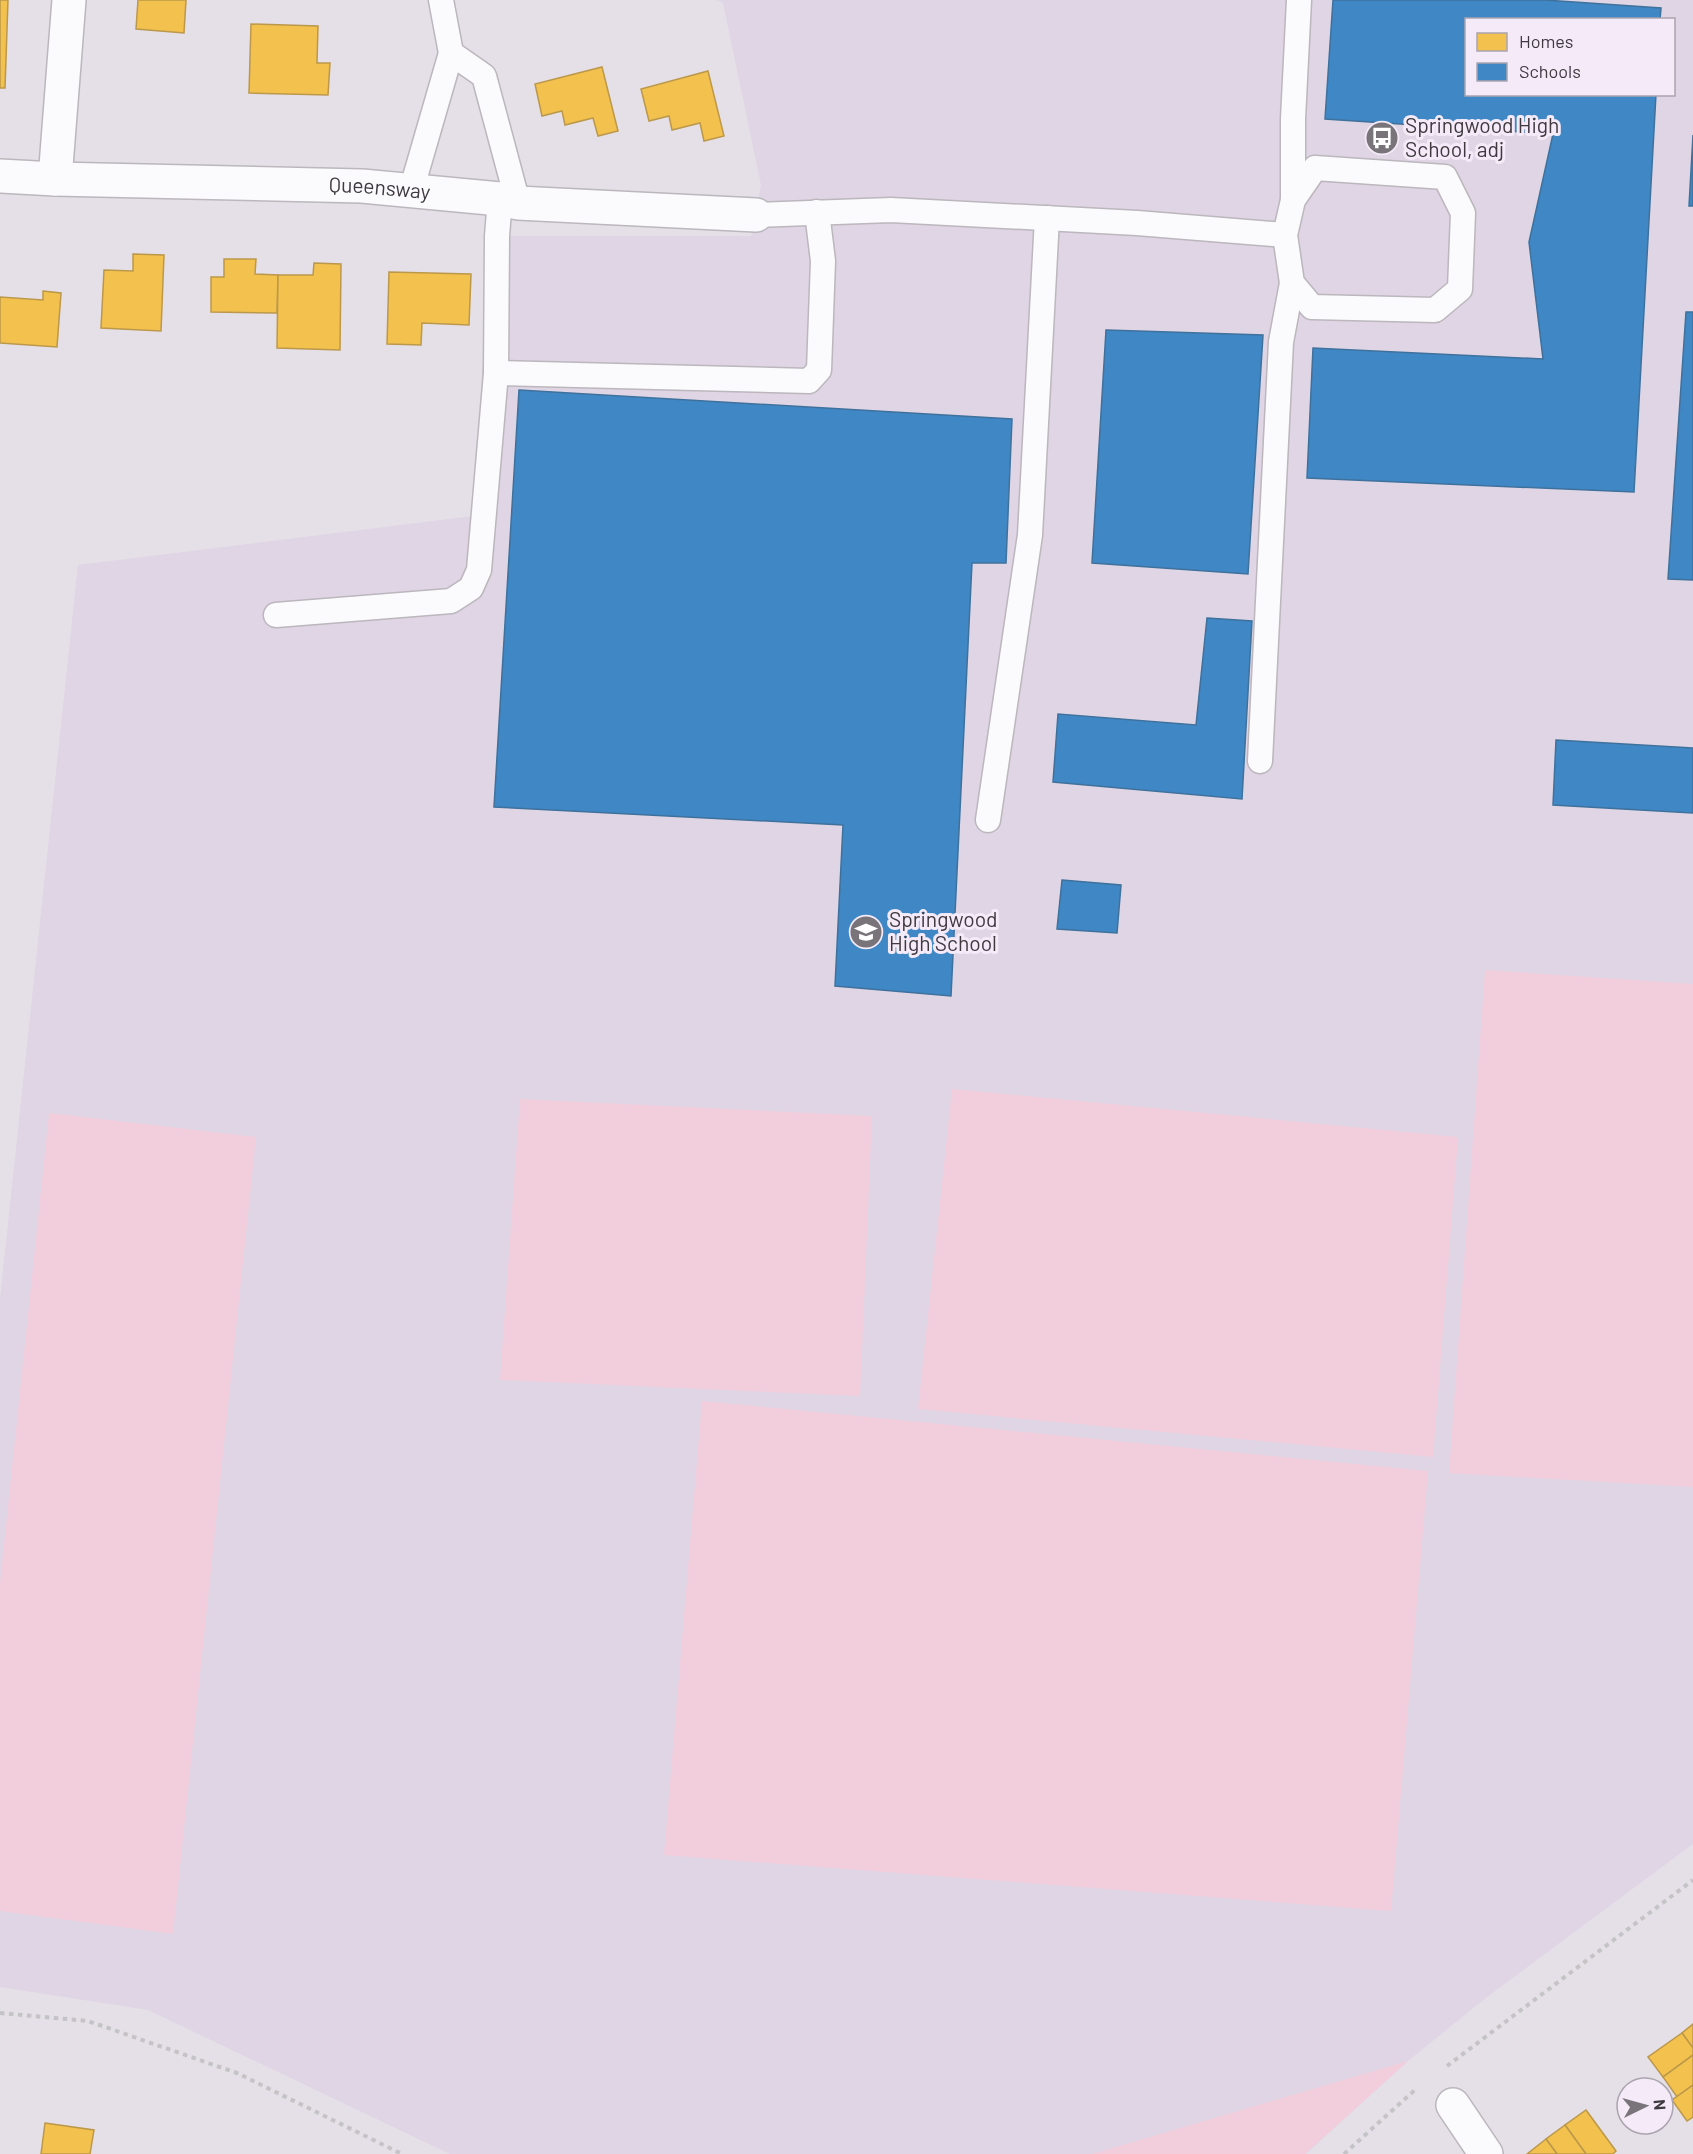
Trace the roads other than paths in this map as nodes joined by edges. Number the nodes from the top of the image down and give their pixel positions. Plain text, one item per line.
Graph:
1 (69, 0) edge
2 (441, 0) edge
3 (1299, 0) edge
4 (451, 53) junction
5 (0, 176) edge
6 (55, 179) junction
7 (411, 191) junction
8 (1293, 200) junction
9 (509, 201) junction
10 (817, 212) junction
11 (756, 215) joint
12 (1047, 218) junction
13 (1286, 235) junction
14 (1292, 283) junction
15 (496, 373) junction
16 (276, 615) dead end
17 (1260, 761) dead end
18 (988, 820) dead end
19 (1453, 2105) dead end
20 (1486, 2154) edge

1 - 6 street
2 - 4 lane
3 - 8 lane
4 - 7 lane
4 - 9 lane
5 - 6 street, Queensway
6 - 7 street, Queensway
7 - 9 street, Queensway
8 - 13 lane
8 - 14 lane
9 - 11 street, Queensway
9 - 15 lane
10 - 11 lane
10 - 12 lane
10 - 15 lane
12 - 13 lane
12 - 18 lane
13 - 14 lane
14 - 17 lane
15 - 16 lane
19 - 20 street

